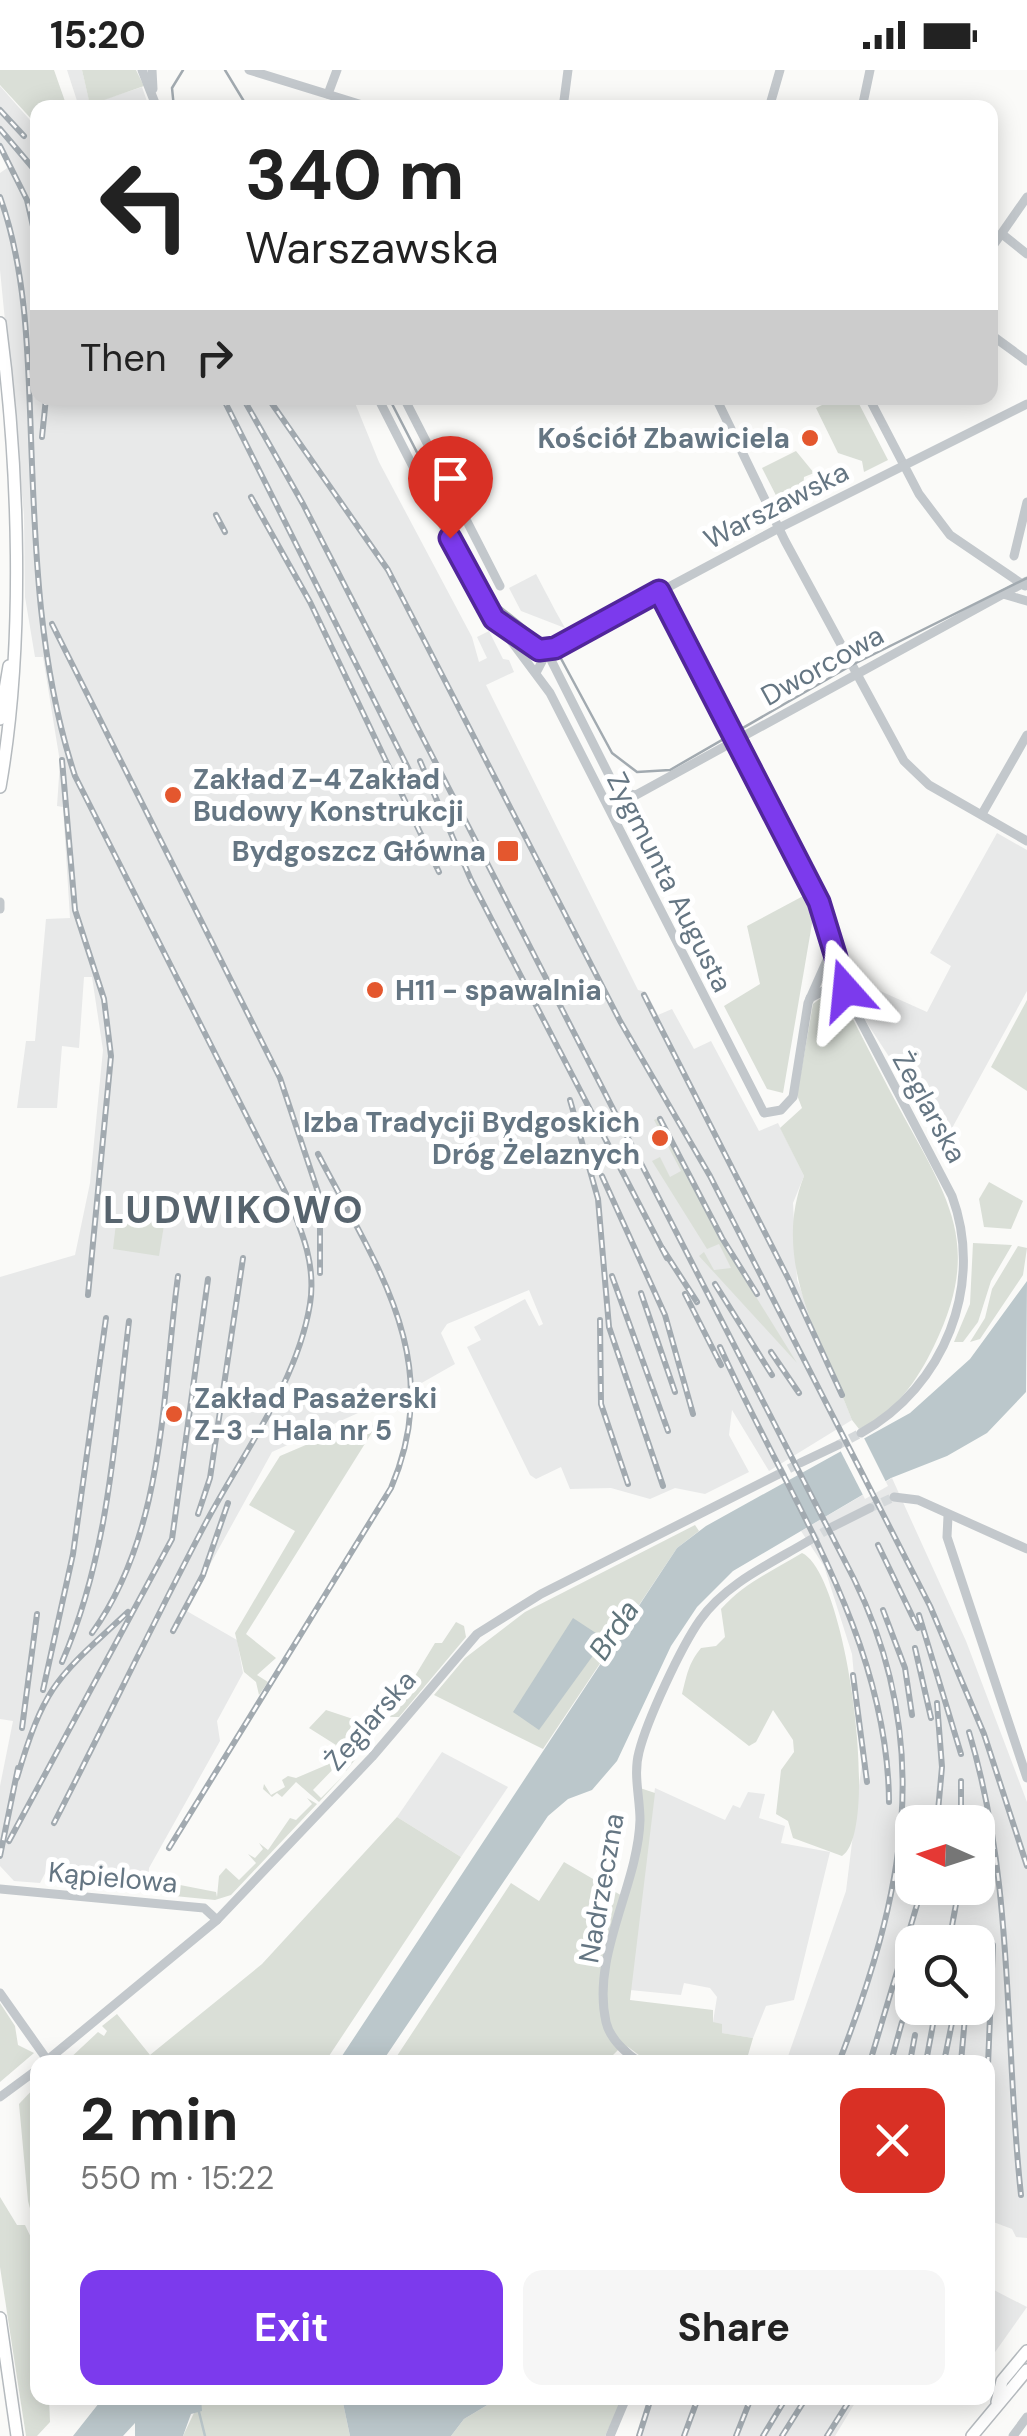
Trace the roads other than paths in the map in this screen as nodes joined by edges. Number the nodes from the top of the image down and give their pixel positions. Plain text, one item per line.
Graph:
1 (142, 70) edge
2 (152, 70) edge
3 (250, 70) edge
4 (336, 70) edge
5 (568, 70) edge
6 (780, 70) edge
7 (870, 70) edge
8 (153, 92) junction
9 (328, 94) junction
10 (155, 100) edge
11 (347, 100) edge
12 (564, 100) edge
13 (771, 100) edge
14 (864, 100) edge
15 (1027, 197) edge
16 (1002, 234) junction
17 (998, 239) edge
18 (1027, 254) edge
19 (0, 323) edge
20 (998, 340) edge
21 (1027, 362) edge
22 (3, 391) edge
23 (1027, 404) edge
24 (382, 405) edge
25 (408, 405) edge
26 (719, 405) edge
27 (873, 405) edge
28 (4, 409) edge
29 (905, 465) junction
30 (1027, 502) edge
31 (779, 528) junction
32 (1014, 556) dead end
33 (1025, 584) edge
34 (500, 586) dead end
35 (659, 591) junction
36 (1000, 594) junction
37 (1027, 601) edge
38 (502, 629) junction
39 (547, 652) junction
40 (11, 657) junction
41 (537, 671) junction
42 (855, 672) junction
43 (0, 720) edge
44 (1027, 735) edge
45 (734, 742) junction
46 (0, 787) edge
47 (982, 814) junction
48 (1027, 841) edge
49 (832, 949) junction
50 (846, 993) junction
51 (810, 998) junction
52 (862, 1433) tunnel mouth
53 (838, 1445) tunnel mouth
54 (800, 1463) tunnel mouth
55 (777, 1474) tunnel mouth
56 (894, 1497) tunnel mouth
57 (870, 1508) tunnel mouth
58 (948, 1516) junction
59 (832, 1527) tunnel mouth
60 (810, 1540) tunnel mouth
61 (1027, 1548) edge
62 (1027, 1778) edge
63 (1, 1893) edge
64 (217, 1920) junction
65 (0, 1992) edge
66 (42, 2055) edge
67 (55, 2055) edge
68 (628, 2055) edge
69 (30, 2075) edge
70 (0, 2097) edge
71 (0, 2318) edge
72 (1027, 2350) edge
73 (0, 2364) edge
74 (1027, 2370) edge
75 (12, 2399) junction
76 (996, 2403) joint
77 (623, 2405) edge
78 (995, 2405) edge
79 (1027, 2417) edge
80 (17, 2436) edge
81 (610, 2436) edge
82 (972, 2436) edge
83 (1013, 2436) edge

1 - 8 street
2 - 8 street
3 - 9 street
4 - 9 street
5 - 12 street
6 - 13 street
7 - 14 street
8 - 10 street
9 - 11 street
15 - 16 street
16 - 17 street
16 - 18 street
19 - 22 main road
20 - 21 street
22 - 28 main road
23 - 29 street, Warszawska
24 - 38 street, Zygmunta Augusta
25 - 34 street
26 - 31 street
27 - 29 street
28 - 40 main road
29 - 31 street, Warszawska
29 - 33 street
30 - 32 street
31 - 35 street, Warszawska
31 - 42 street
33 - 36 street, Dworcowa
35 - 39 street, Warszawska
35 - 45 street, Żeglarska
36 - 37 street
36 - 42 street, Dworcowa
38 - 39 street, Zygmunta Augusta
38 - 41 street, Zygmunta Augusta
39 - 41 street
39 - 45 street, Dworcowa
40 - 43 main road
40 - 46 main road
41 - 51 street, Zygmunta Augusta
42 - 45 street, Dworcowa
42 - 47 street
44 - 47 street
45 - 49 street, Żeglarska
47 - 48 street
49 - 50 street, Żeglarska
49 - 51 street
50 - 51 street
50 - 52 street, Żeglarska
53 - 54 street
55 - 64 street, Żeglarska
56 - 58 street
57 - 59 street
58 - 61 street
58 - 62 street
60 - 68 street, Nadrzeczna
63 - 64 street, Kąpielowa
64 - 67 street, Żeglarska
65 - 66 street
69 - 70 street
71 - 75 main road
72 - 76 main road
73 - 75 main road
74 - 76 main road
75 - 80 main road
77 - 81 street
78 - 82 main road
79 - 83 street

